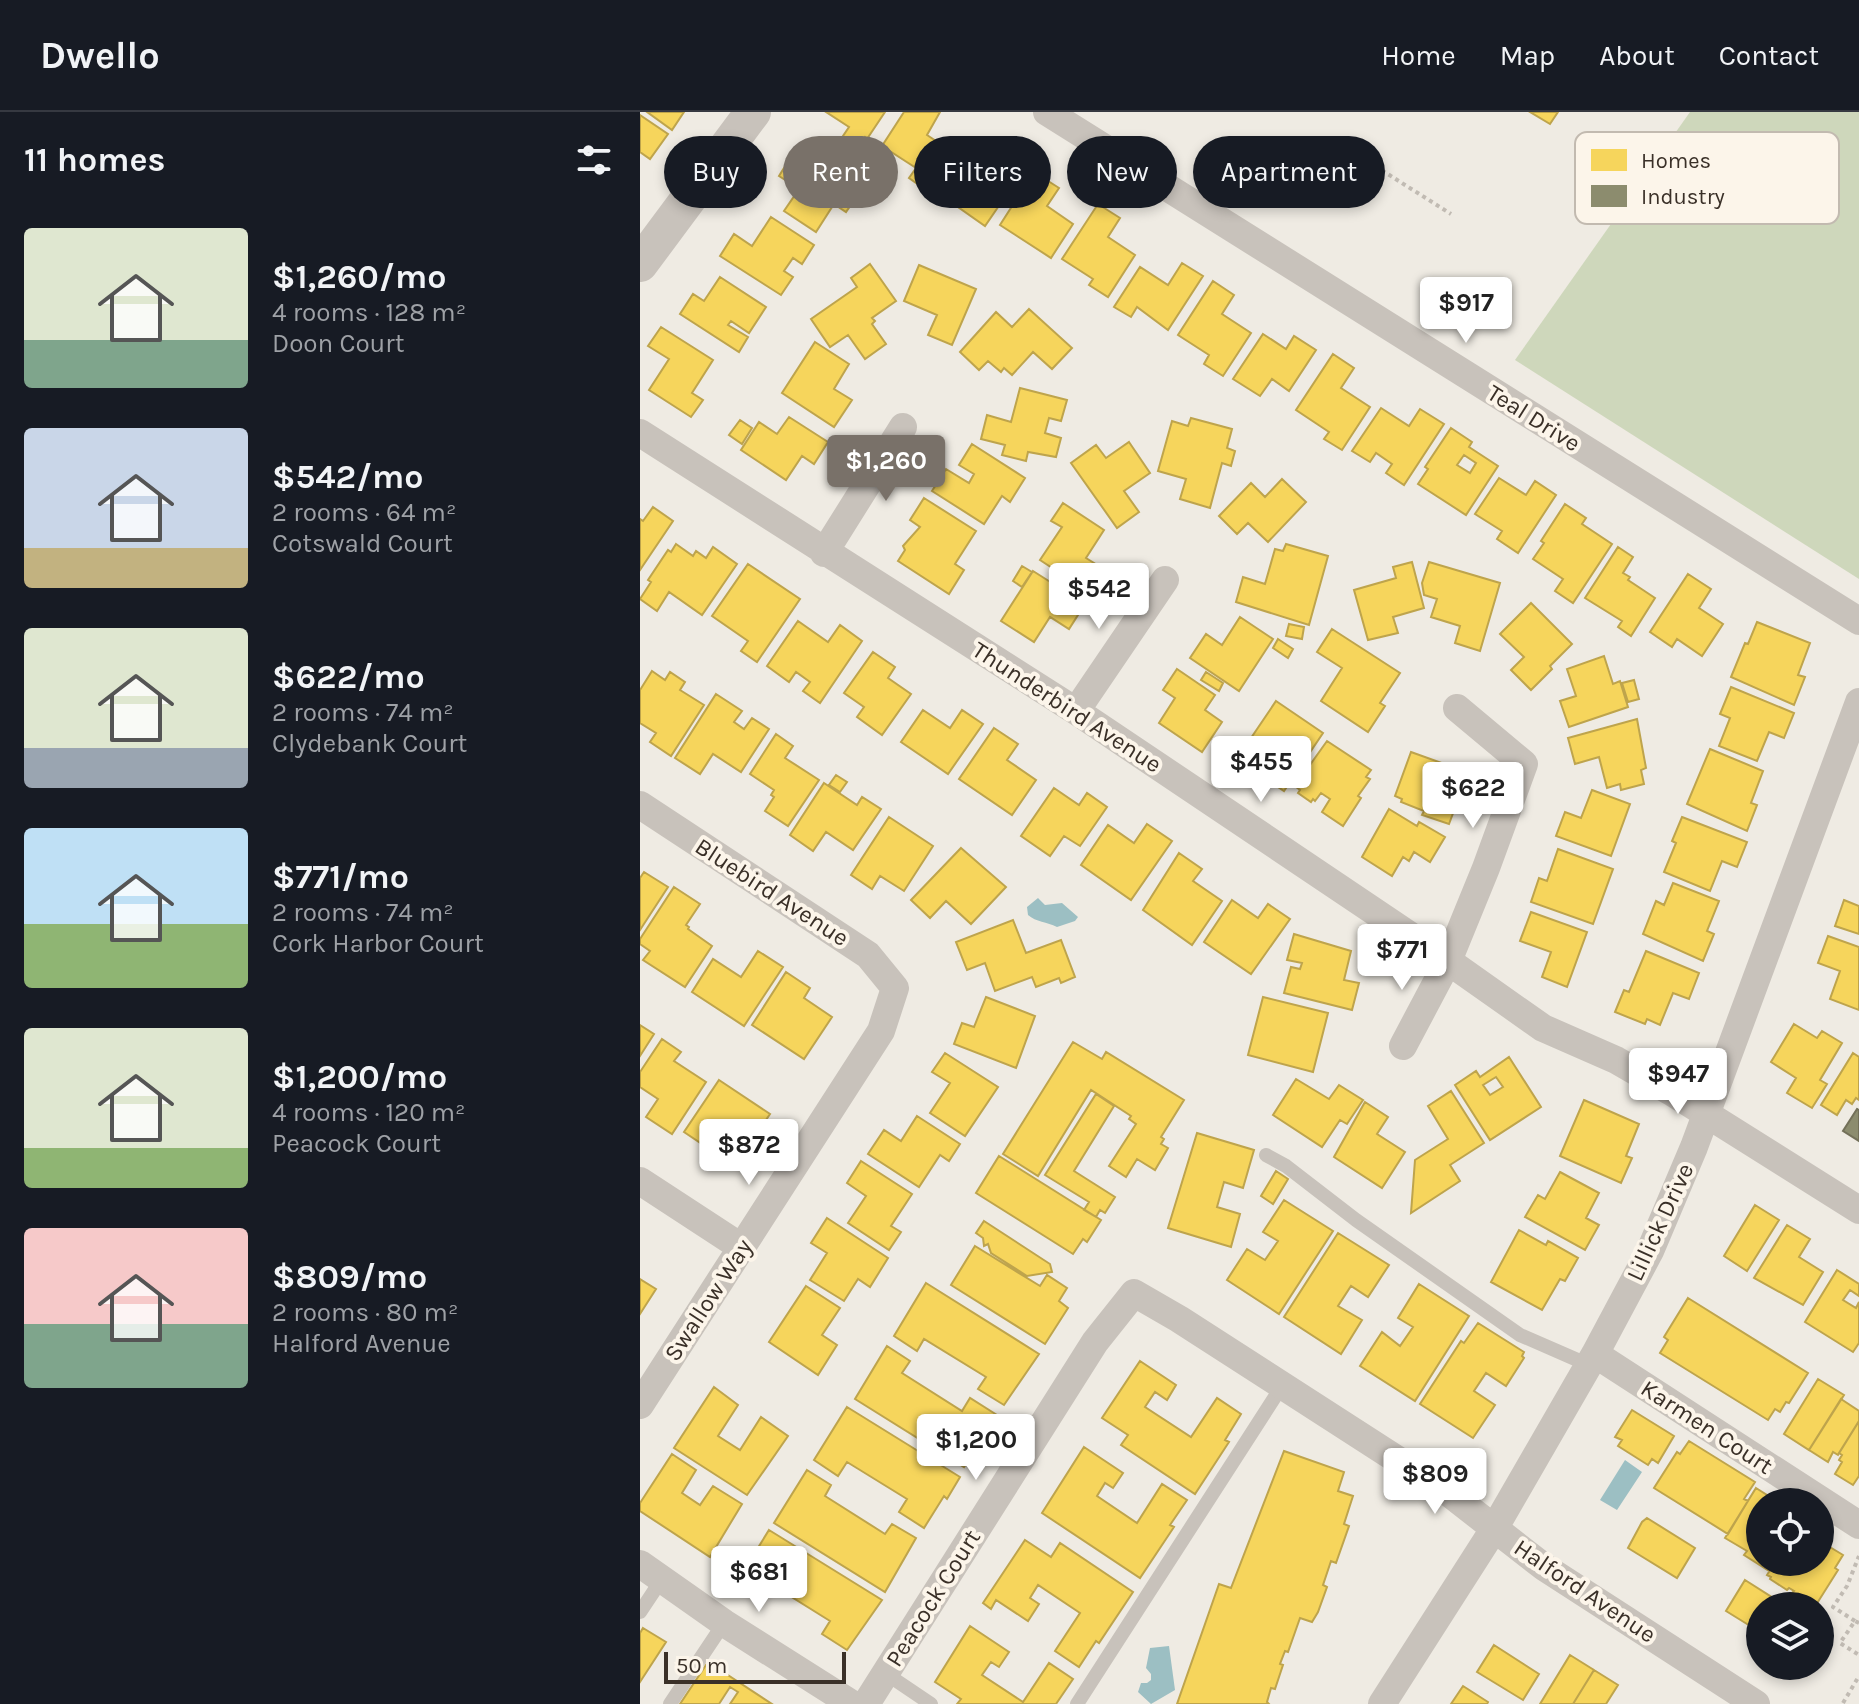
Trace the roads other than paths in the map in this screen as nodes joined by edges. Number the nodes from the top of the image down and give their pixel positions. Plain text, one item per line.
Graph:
1 (753, 112) edge
2 (1047, 112) edge
3 (640, 264) edge
4 (903, 427) dead end
5 (640, 433) edge
6 (824, 553) junction
7 (1165, 580) dead end
8 (1859, 621) edge
9 (1859, 702) edge
10 (1457, 708) dead end
11 (1076, 711) junction
12 (640, 805) edge
13 (1448, 961) junction
14 (895, 988) joint
15 (1403, 1046) dead end
16 (1707, 1114) junction
17 (1266, 1155) dead end
18 (640, 1181) edge
19 (1859, 1210) edge
20 (741, 1247) junction
21 (1134, 1293) joint
22 (1592, 1360) junction
23 (1282, 1386) junction
24 (640, 1405) edge
25 (1859, 1525) edge
26 (1494, 1529) junction
27 (651, 1572) edge
28 (640, 1612) edge
29 (724, 1623) junction
30 (885, 1673) junction
31 (1743, 1701) edge
32 (670, 1704) edge
33 (852, 1704) edge
34 (866, 1704) edge
35 (931, 1704) edge
36 (1077, 1704) edge
37 (1382, 1704) edge

1 - 3 street
2 - 8 street, Teal Drive
4 - 6 street
5 - 6 street, Thunderbird Avenue
6 - 11 street, Thunderbird Avenue
7 - 11 street
9 - 16 street, Lillick Drive
10 - 13 street
11 - 13 street, Thunderbird Avenue
12 - 14 street, Bluebird Avenue
13 - 15 street
13 - 16 street, Thunderbird Avenue
14 - 20 street, Swallow Way
16 - 19 street, Thunderbird Avenue
16 - 22 street, Lillick Drive
17 - 22 lane
18 - 20 street
20 - 24 street, Swallow Way
21 - 23 street, Halford Avenue
21 - 30 street, Peacock Court
22 - 25 street, Karmen Court
22 - 26 street, Lillick Drive
23 - 26 street, Halford Avenue
23 - 36 lane
26 - 31 street, Halford Avenue
26 - 37 street, Lillick Drive
27 - 28 lane
27 - 29 street
29 - 32 lane
29 - 33 street
30 - 34 street, Peacock Court
30 - 35 lane

